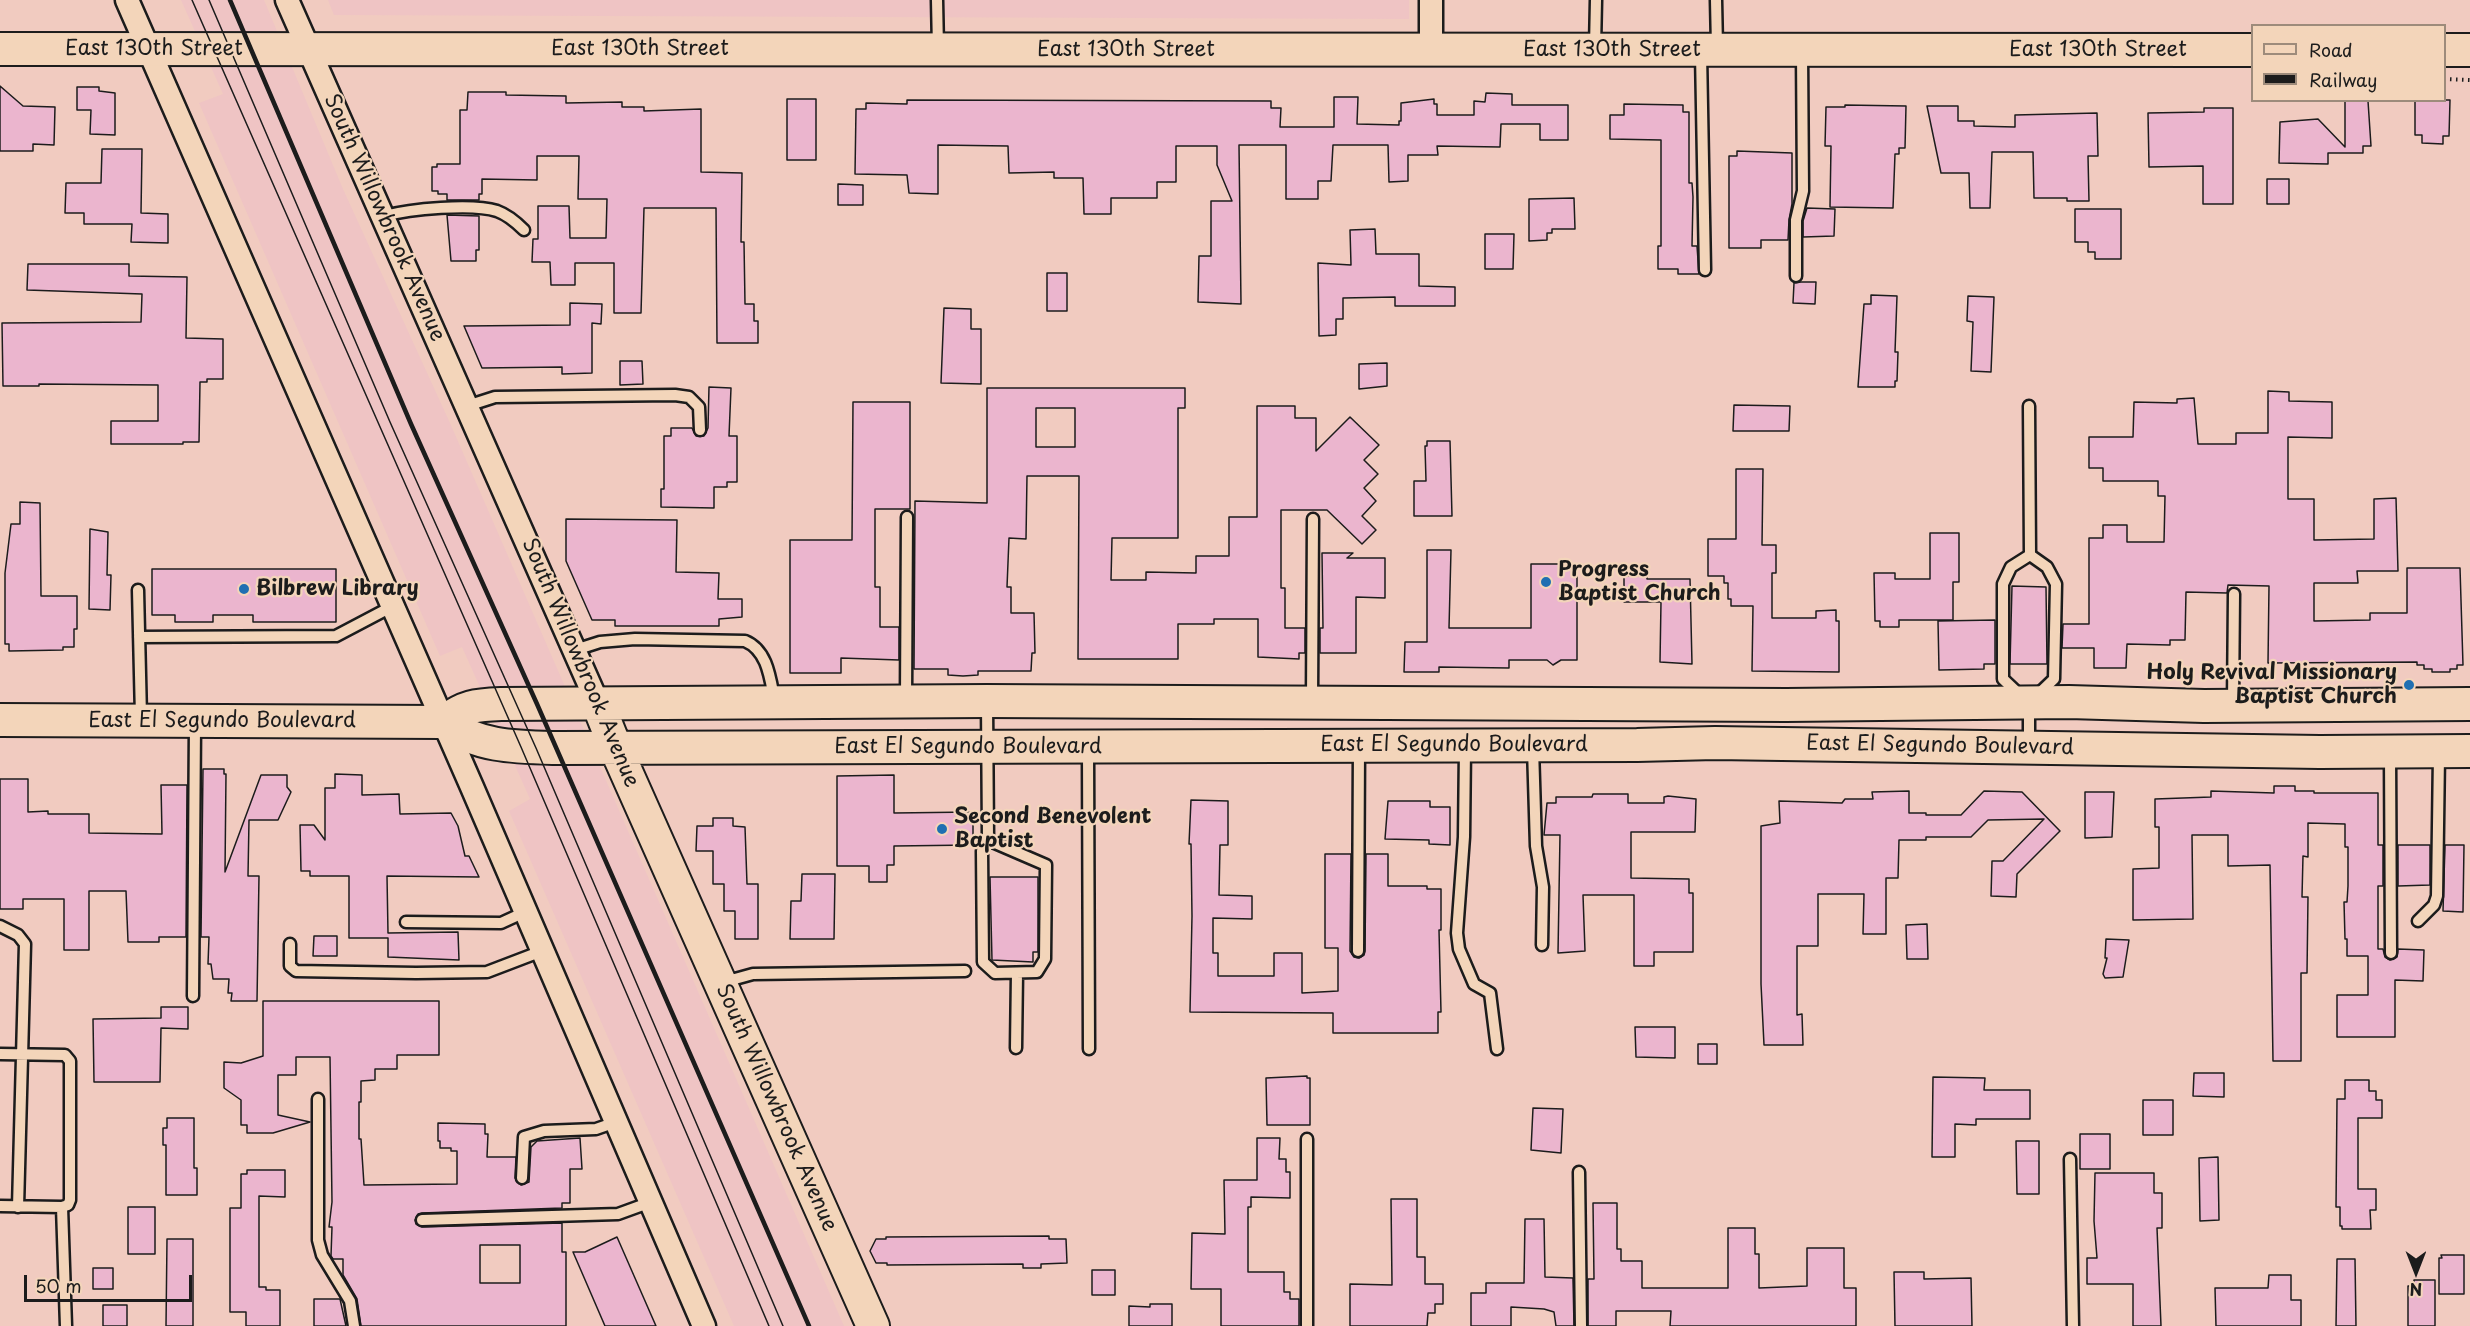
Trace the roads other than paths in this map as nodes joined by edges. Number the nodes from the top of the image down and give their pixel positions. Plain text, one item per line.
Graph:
1 (127, 0) edge
2 (287, 0) edge
3 (938, 0) edge
4 (1431, 0) edge
5 (1596, 0) edge
6 (1716, 0) edge
7 (0, 49) edge
8 (148, 49) junction
9 (309, 50) junction
10 (939, 50) junction
11 (1431, 50) junction
12 (1595, 50) junction
13 (1709, 50) junction
14 (1802, 50) junction
15 (2251, 50) edge
16 (2446, 51) edge
17 (2470, 51) edge
18 (384, 216) junction
19 (524, 230) dead end
20 (1705, 270) dead end
21 (1796, 276) dead end
22 (467, 406) junction
23 (2029, 406) dead end
24 (700, 430) dead end
25 (907, 517) dead end
26 (1313, 519) dead end
27 (2030, 555) junction
28 (138, 590) dead end
29 (2234, 594) dead end
30 (393, 606) junction
31 (139, 637) junction
32 (575, 650) junction
33 (987, 701) junction
34 (775, 702) junction
35 (907, 702) junction
36 (1312, 702) junction
37 (2029, 703) junction
38 (598, 704) junction
39 (2470, 704) edge
40 (2233, 706) junction
41 (0, 720) edge
42 (195, 720) junction
43 (141, 721) junction
44 (443, 722) junction
45 (1533, 745) junction
46 (1359, 746) junction
47 (1465, 746) junction
48 (986, 747) junction
49 (1088, 747) junction
50 (2029, 747) junction
51 (616, 749) junction
52 (2391, 752) junction
53 (2439, 752) junction
54 (2470, 752) edge
55 (988, 840) junction
56 (525, 912) junction
57 (2418, 921) dead end
58 (406, 922) dead end
59 (0, 926) edge
60 (290, 944) dead end
61 (1542, 945) dead end
62 (542, 951) junction
63 (1358, 951) dead end
64 (2391, 953) dead end
65 (965, 971) dead end
66 (1017, 973) junction
67 (721, 983) junction
68 (193, 996) dead end
69 (1016, 1048) dead end
70 (1089, 1049) dead end
71 (1497, 1049) dead end
72 (0, 1054) edge
73 (20, 1054) junction
74 (318, 1099) dead end
75 (616, 1122) junction
76 (1307, 1139) dead end
77 (2070, 1159) dead end
78 (1579, 1172) dead end
79 (522, 1178) dead end
80 (651, 1202) junction
81 (0, 1206) edge
82 (18, 1207) junction
83 (62, 1207) junction
84 (422, 1220) dead end
85 (66, 1326) edge
86 (354, 1326) edge
87 (704, 1326) edge
88 (873, 1326) edge
89 (1307, 1326) edge
90 (1581, 1326) edge
91 (2073, 1326) edge

1 - 8 street
2 - 9 street, South Willowbrook Avenue
3 - 10 lane
4 - 11 street
5 - 12 lane
6 - 13 lane
7 - 8 main road, East 130th Street
8 - 9 main road, East 130th Street
8 - 30 street
9 - 10 main road, East 130th Street
9 - 18 street, South Willowbrook Avenue
10 - 11 main road, East 130th Street
11 - 12 main road, East 130th Street
12 - 13 main road, East 130th Street
13 - 14 main road, East 130th Street
13 - 20 lane
14 - 15 main road, East 130th Street
14 - 21 lane
16 - 17 main road
18 - 19 lane
18 - 22 street, South Willowbrook Avenue
22 - 24 lane
22 - 32 street, South Willowbrook Avenue
23 - 27 lane
25 - 35 lane
26 - 36 lane
27 - 37 lane
27 - 37 lane
28 - 31 lane
29 - 40 lane
30 - 31 lane
30 - 44 street
31 - 43 lane
32 - 34 lane
32 - 38 street, South Willowbrook Avenue
33 - 35 main road, East El Segundo Boulevard
33 - 36 main road, East El Segundo Boulevard
33 - 48 lane
34 - 35 main road, East El Segundo Boulevard
34 - 38 main road, East El Segundo Boulevard
36 - 37 main road, East El Segundo Boulevard
37 - 40 main road, East El Segundo Boulevard
37 - 50 lane
38 - 44 main road, East El Segundo Boulevard
38 - 51 main road, South Willowbrook Avenue
39 - 40 main road, East El Segundo Boulevard
41 - 43 main road, East El Segundo Boulevard
42 - 43 main road, East El Segundo Boulevard
42 - 44 main road, East El Segundo Boulevard
42 - 68 lane
44 - 51 main road, East El Segundo Boulevard
44 - 56 street
45 - 47 main road, East El Segundo Boulevard
45 - 50 main road, East El Segundo Boulevard
45 - 61 lane
46 - 47 main road, East El Segundo Boulevard
46 - 49 main road, East El Segundo Boulevard
46 - 63 lane
47 - 71 lane
48 - 49 main road, East El Segundo Boulevard
48 - 51 main road, East El Segundo Boulevard
48 - 55 lane
49 - 70 lane
50 - 52 main road, East El Segundo Boulevard
51 - 67 main road, South Willowbrook Avenue
52 - 53 main road, East El Segundo Boulevard
52 - 64 lane
53 - 54 main road, East El Segundo Boulevard
53 - 57 lane
55 - 66 lane
55 - 66 lane
56 - 58 lane
56 - 62 street
59 - 73 lane
60 - 62 lane
62 - 75 street
65 - 67 lane
66 - 69 lane
67 - 88 main road, South Willowbrook Avenue
72 - 73 lane
73 - 82 lane
73 - 83 lane
74 - 86 lane
75 - 79 lane
75 - 80 street
76 - 89 lane
77 - 91 lane
78 - 90 lane
80 - 84 lane
80 - 87 street
81 - 82 lane
82 - 83 lane
83 - 85 lane

